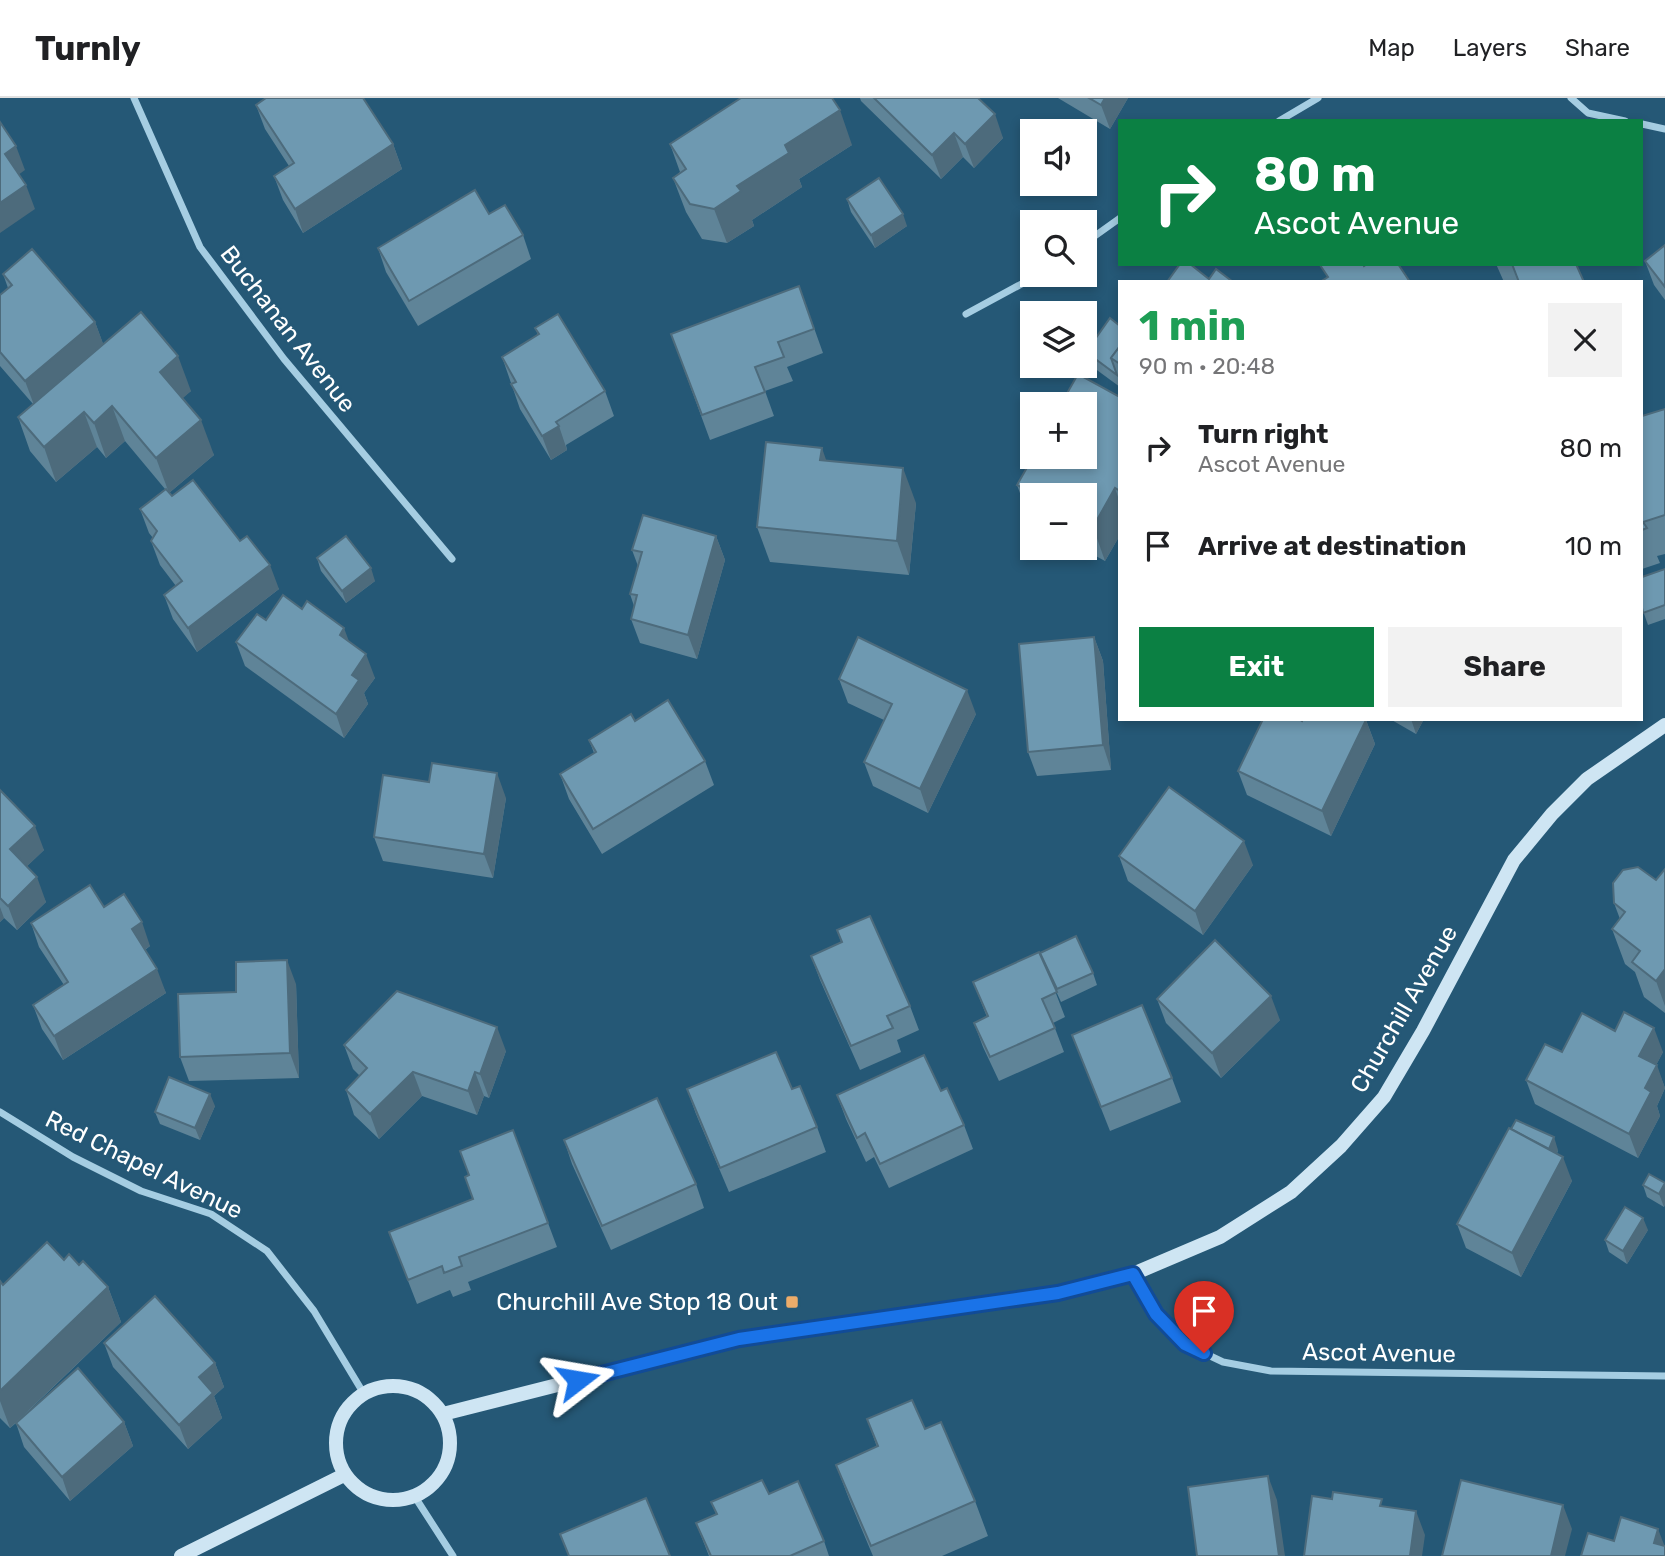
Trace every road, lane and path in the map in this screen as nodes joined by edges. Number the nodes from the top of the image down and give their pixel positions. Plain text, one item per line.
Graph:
1 (134, 98) edge
2 (1318, 98) edge
3 (1571, 98) edge
4 (1282, 119) edge
5 (1616, 119) edge
6 (1643, 124) edge
7 (1665, 129) edge
8 (1118, 219) edge
9 (1097, 234) edge
10 (1020, 285) edge
11 (966, 314) dead end
12 (452, 559) dead end
13 (1665, 725) edge
14 (0, 1112) edge
15 (1133, 1274) junction
16 (1665, 1376) edge
17 (364, 1394) junction
18 (443, 1414) junction
19 (344, 1475) junction
20 (415, 1497) junction
21 (181, 1556) edge
22 (453, 1556) edge

1 - 12 street, Buchanan Avenue
2 - 4 street
3 - 5 street
6 - 7 street
8 - 9 street
10 - 11 street
13 - 15 street, Churchill Avenue
14 - 17 street, Red Chapel Avenue
15 - 16 street, Ascot Avenue
15 - 18 street, Churchill Avenue
17 - 18 street
17 - 19 street
18 - 20 street
19 - 20 street
19 - 21 street
20 - 22 street

